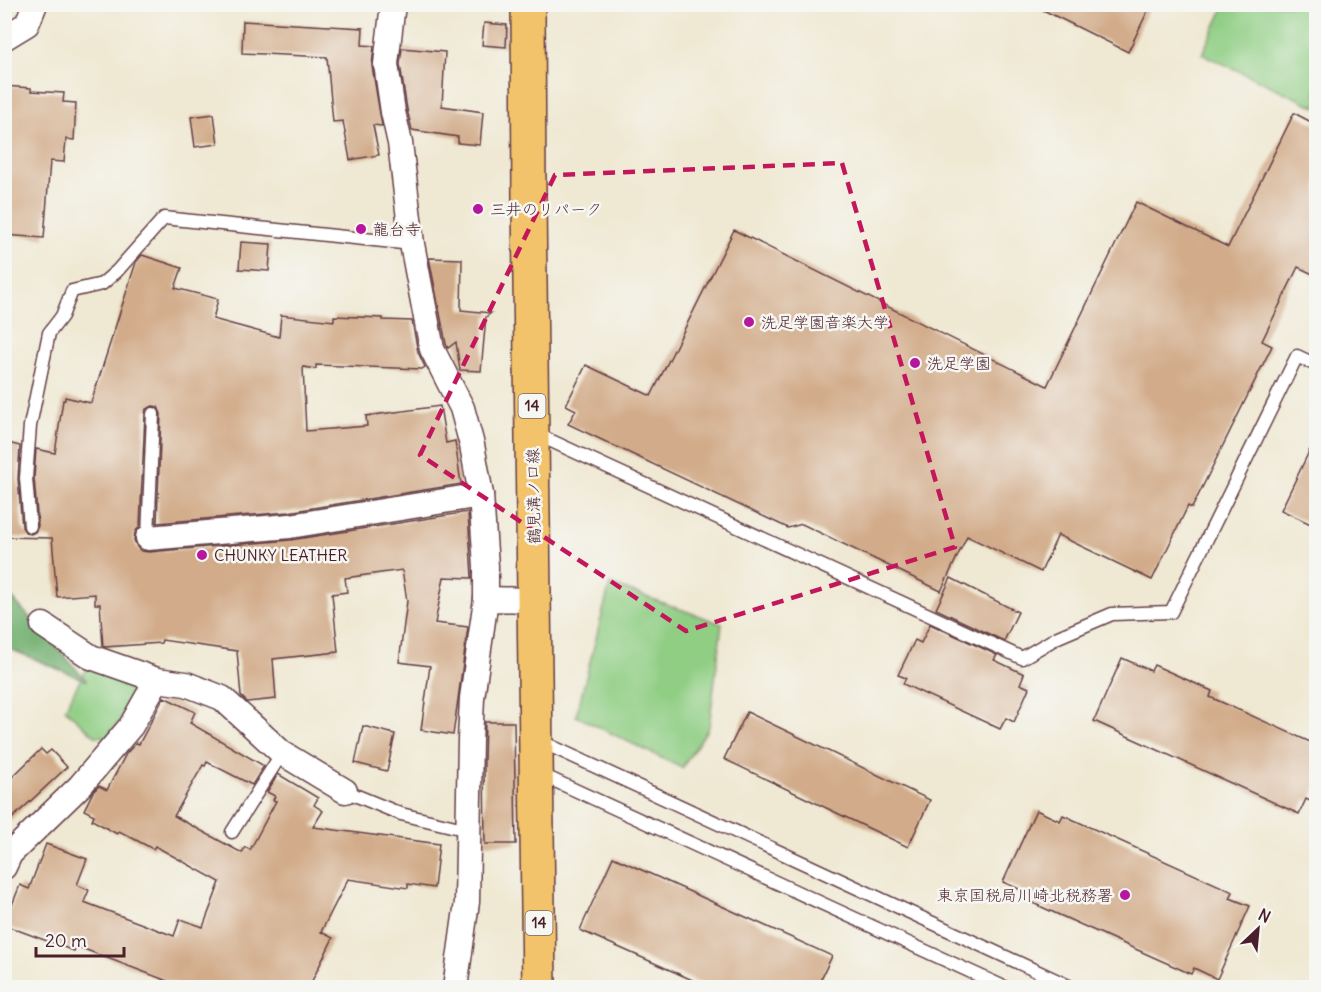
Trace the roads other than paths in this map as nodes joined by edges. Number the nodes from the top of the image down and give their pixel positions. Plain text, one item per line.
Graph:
1 (35, 4) edge
2 (393, 4) edge
3 (528, 4) edge
4 (4, 38) edge
5 (412, 244) junction
6 (1317, 365) edge
7 (153, 414) dead end
8 (532, 432) junction
9 (481, 495) junction
10 (30, 526) dead end
11 (148, 538) joint
12 (486, 598) junction
13 (534, 600) junction
14 (43, 625) dead end
15 (157, 680) junction
16 (536, 740) junction
17 (282, 753) junction
18 (537, 772) junction
19 (345, 791) joint
20 (468, 830) junction
21 (232, 832) dead end
22 (4, 867) edge
23 (455, 987) edge
24 (539, 987) edge
25 (1006, 987) edge
26 (1073, 987) edge

1 - 4 street
2 - 5 street
3 - 8 main road, 鶴見溝ノ口線 / 14
5 - 9 street
5 - 10 lane
6 - 8 lane
7 - 11 lane
8 - 13 main road, 鶴見溝ノ口線 / 14
9 - 11 street
9 - 12 street
12 - 13 street
12 - 20 street
13 - 16 main road, 鶴見溝ノ口線 / 14
14 - 15 street
15 - 17 street
15 - 22 street
16 - 18 main road, 鶴見溝ノ口線 / 14
16 - 26 lane
17 - 19 street
17 - 21 lane
18 - 24 main road, 鶴見溝ノ口線 / 14
18 - 25 lane
19 - 20 lane
20 - 23 street

